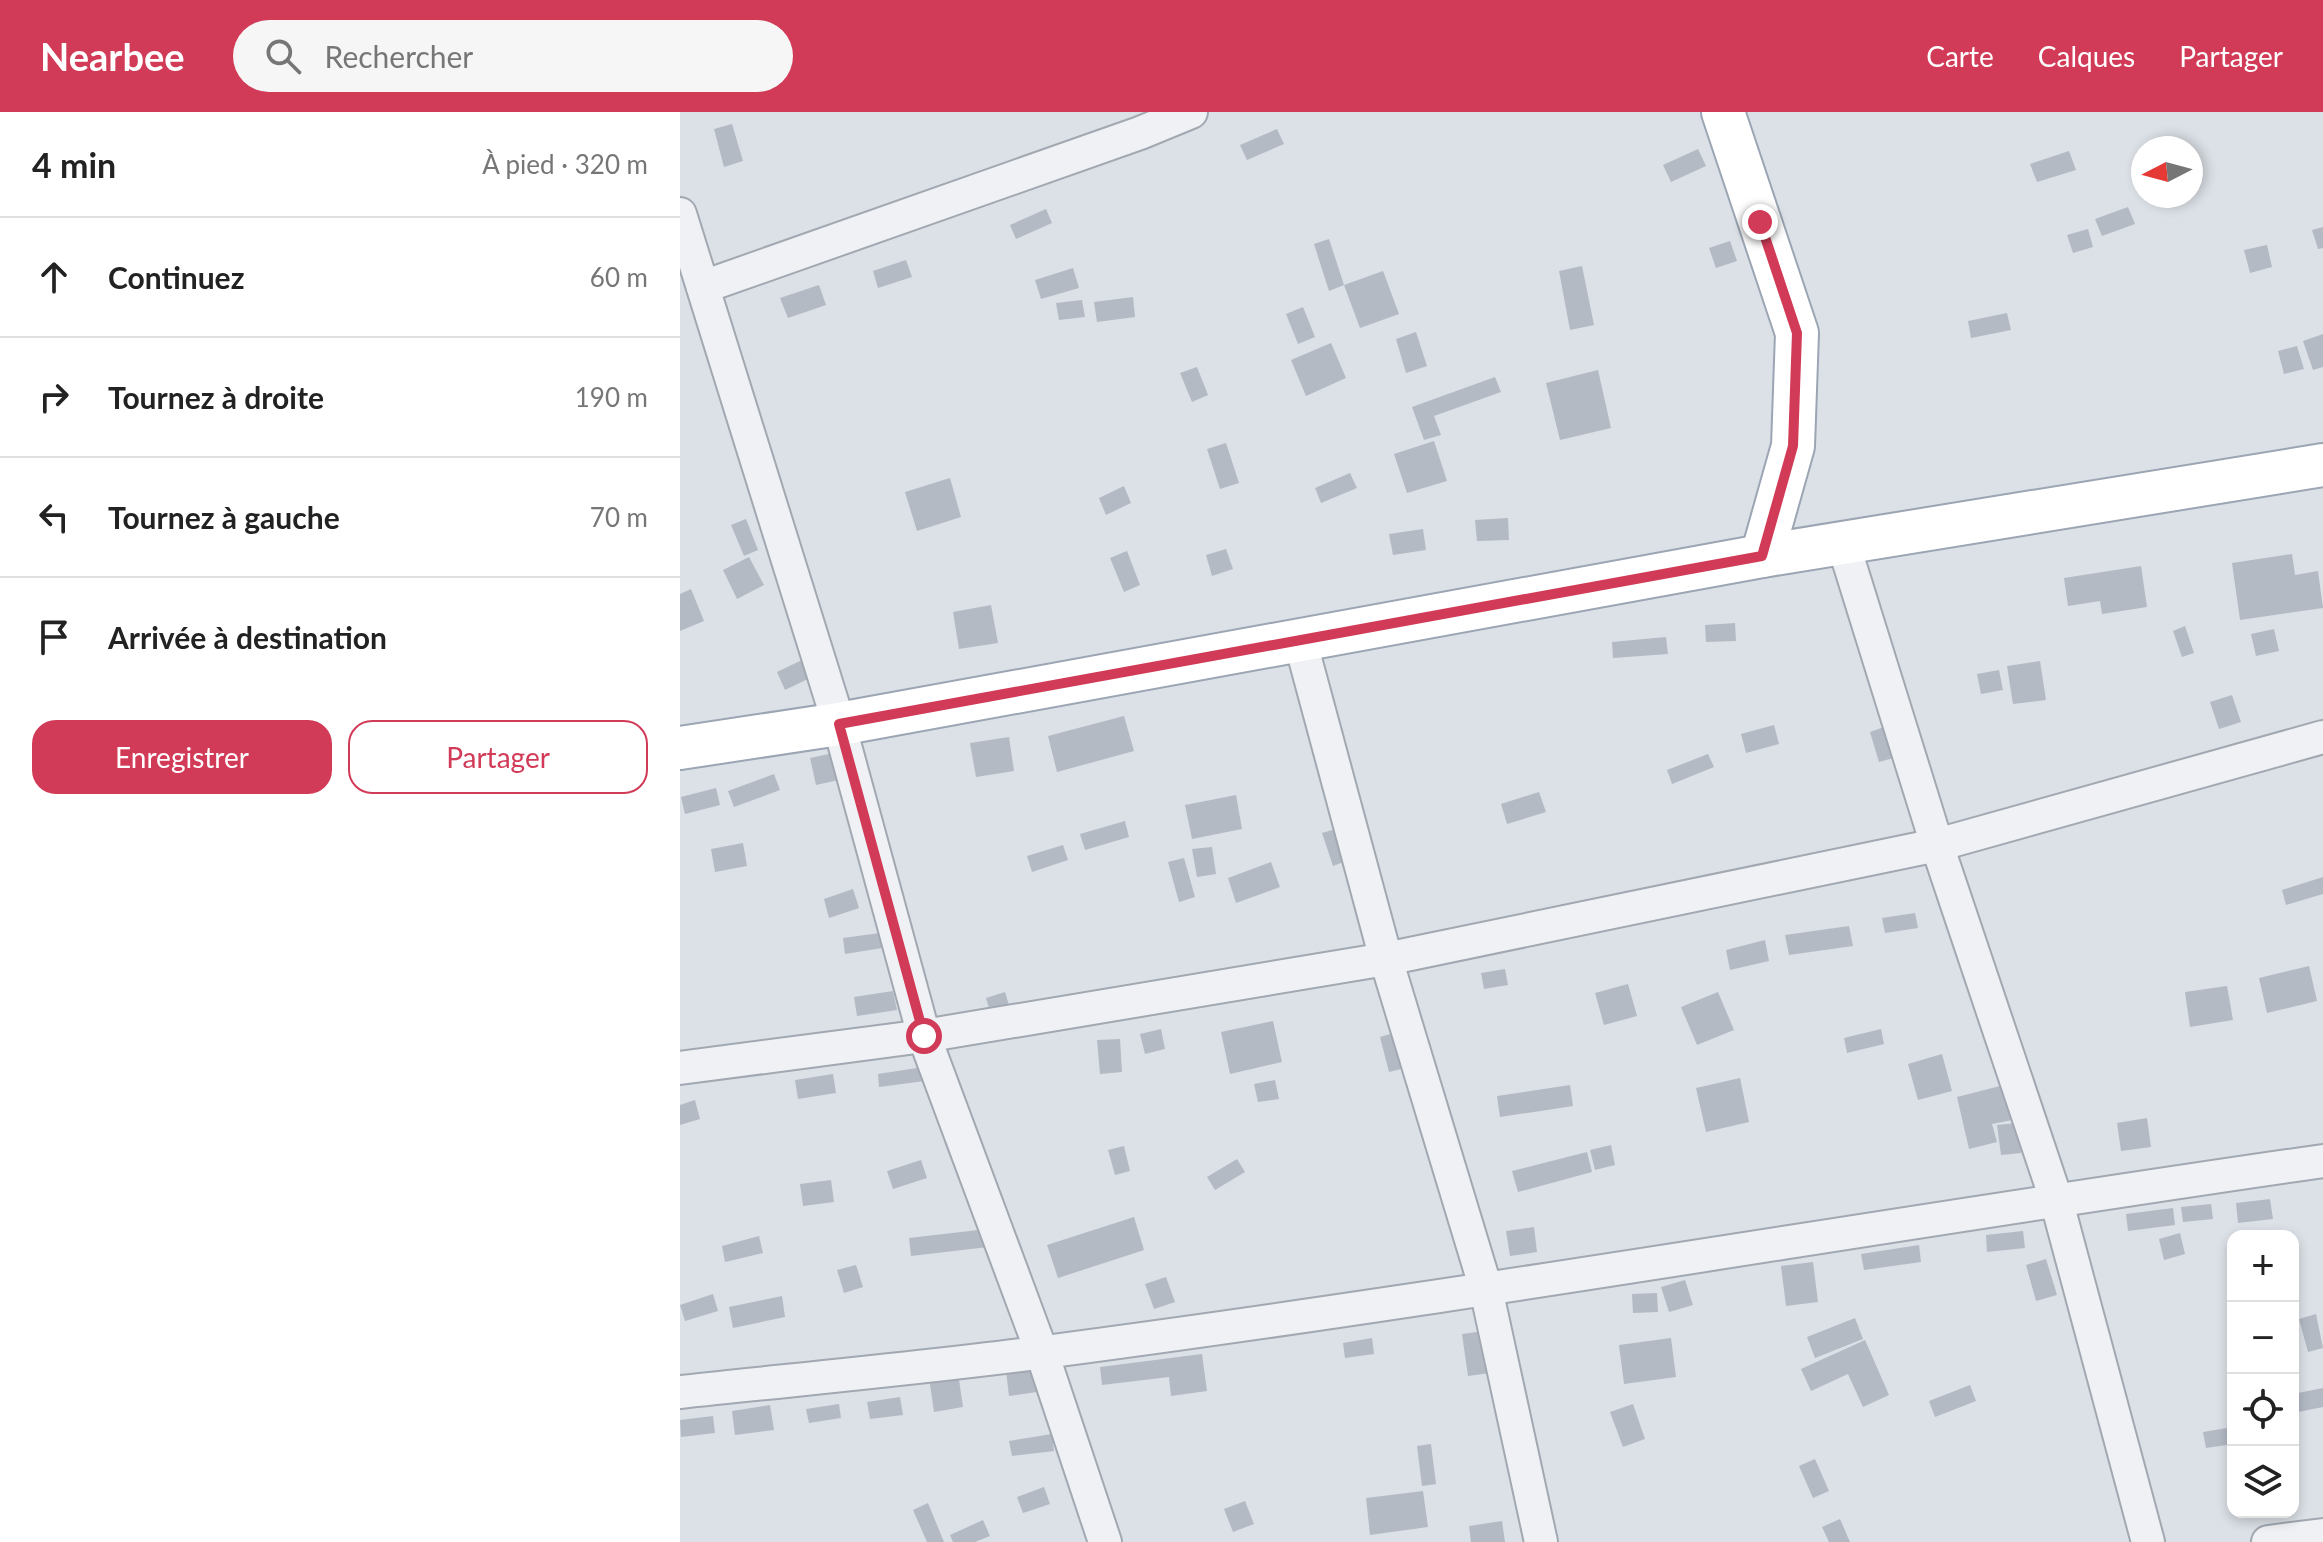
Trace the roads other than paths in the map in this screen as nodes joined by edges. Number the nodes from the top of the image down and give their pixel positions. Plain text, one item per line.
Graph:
1 (1191, 112) edge
2 (1723, 112) edge
3 (680, 214) edge
4 (703, 287) junction
5 (2323, 465) edge
6 (1843, 543) junction
7 (1762, 556) junction
8 (1300, 640) junction
9 (839, 724) junction
10 (2323, 737) edge
11 (680, 748) edge
12 (1937, 845) junction
13 (1386, 959) junction
14 (924, 1036) junction
15 (680, 1068) edge
16 (2323, 1161) edge
17 (2056, 1199) junction
18 (1486, 1289) junction
19 (1042, 1353) junction
20 (680, 1392) edge
21 (2323, 1535) edge
22 (1105, 1542) edge
23 (1541, 1542) edge
24 (2148, 1542) edge
25 (2268, 1542) edge

1 - 4 street
2 - 7 main road
3 - 4 street
4 - 9 street
5 - 6 main road
6 - 7 main road
6 - 12 street
7 - 8 main road
8 - 9 main road
8 - 13 street
9 - 11 main road
9 - 14 street
10 - 12 street
12 - 13 street
12 - 17 street
13 - 14 street
13 - 18 street
14 - 15 street
14 - 19 street
16 - 17 street
17 - 18 street
17 - 24 street
18 - 19 street
18 - 23 street
19 - 20 street
19 - 22 street
21 - 25 street

